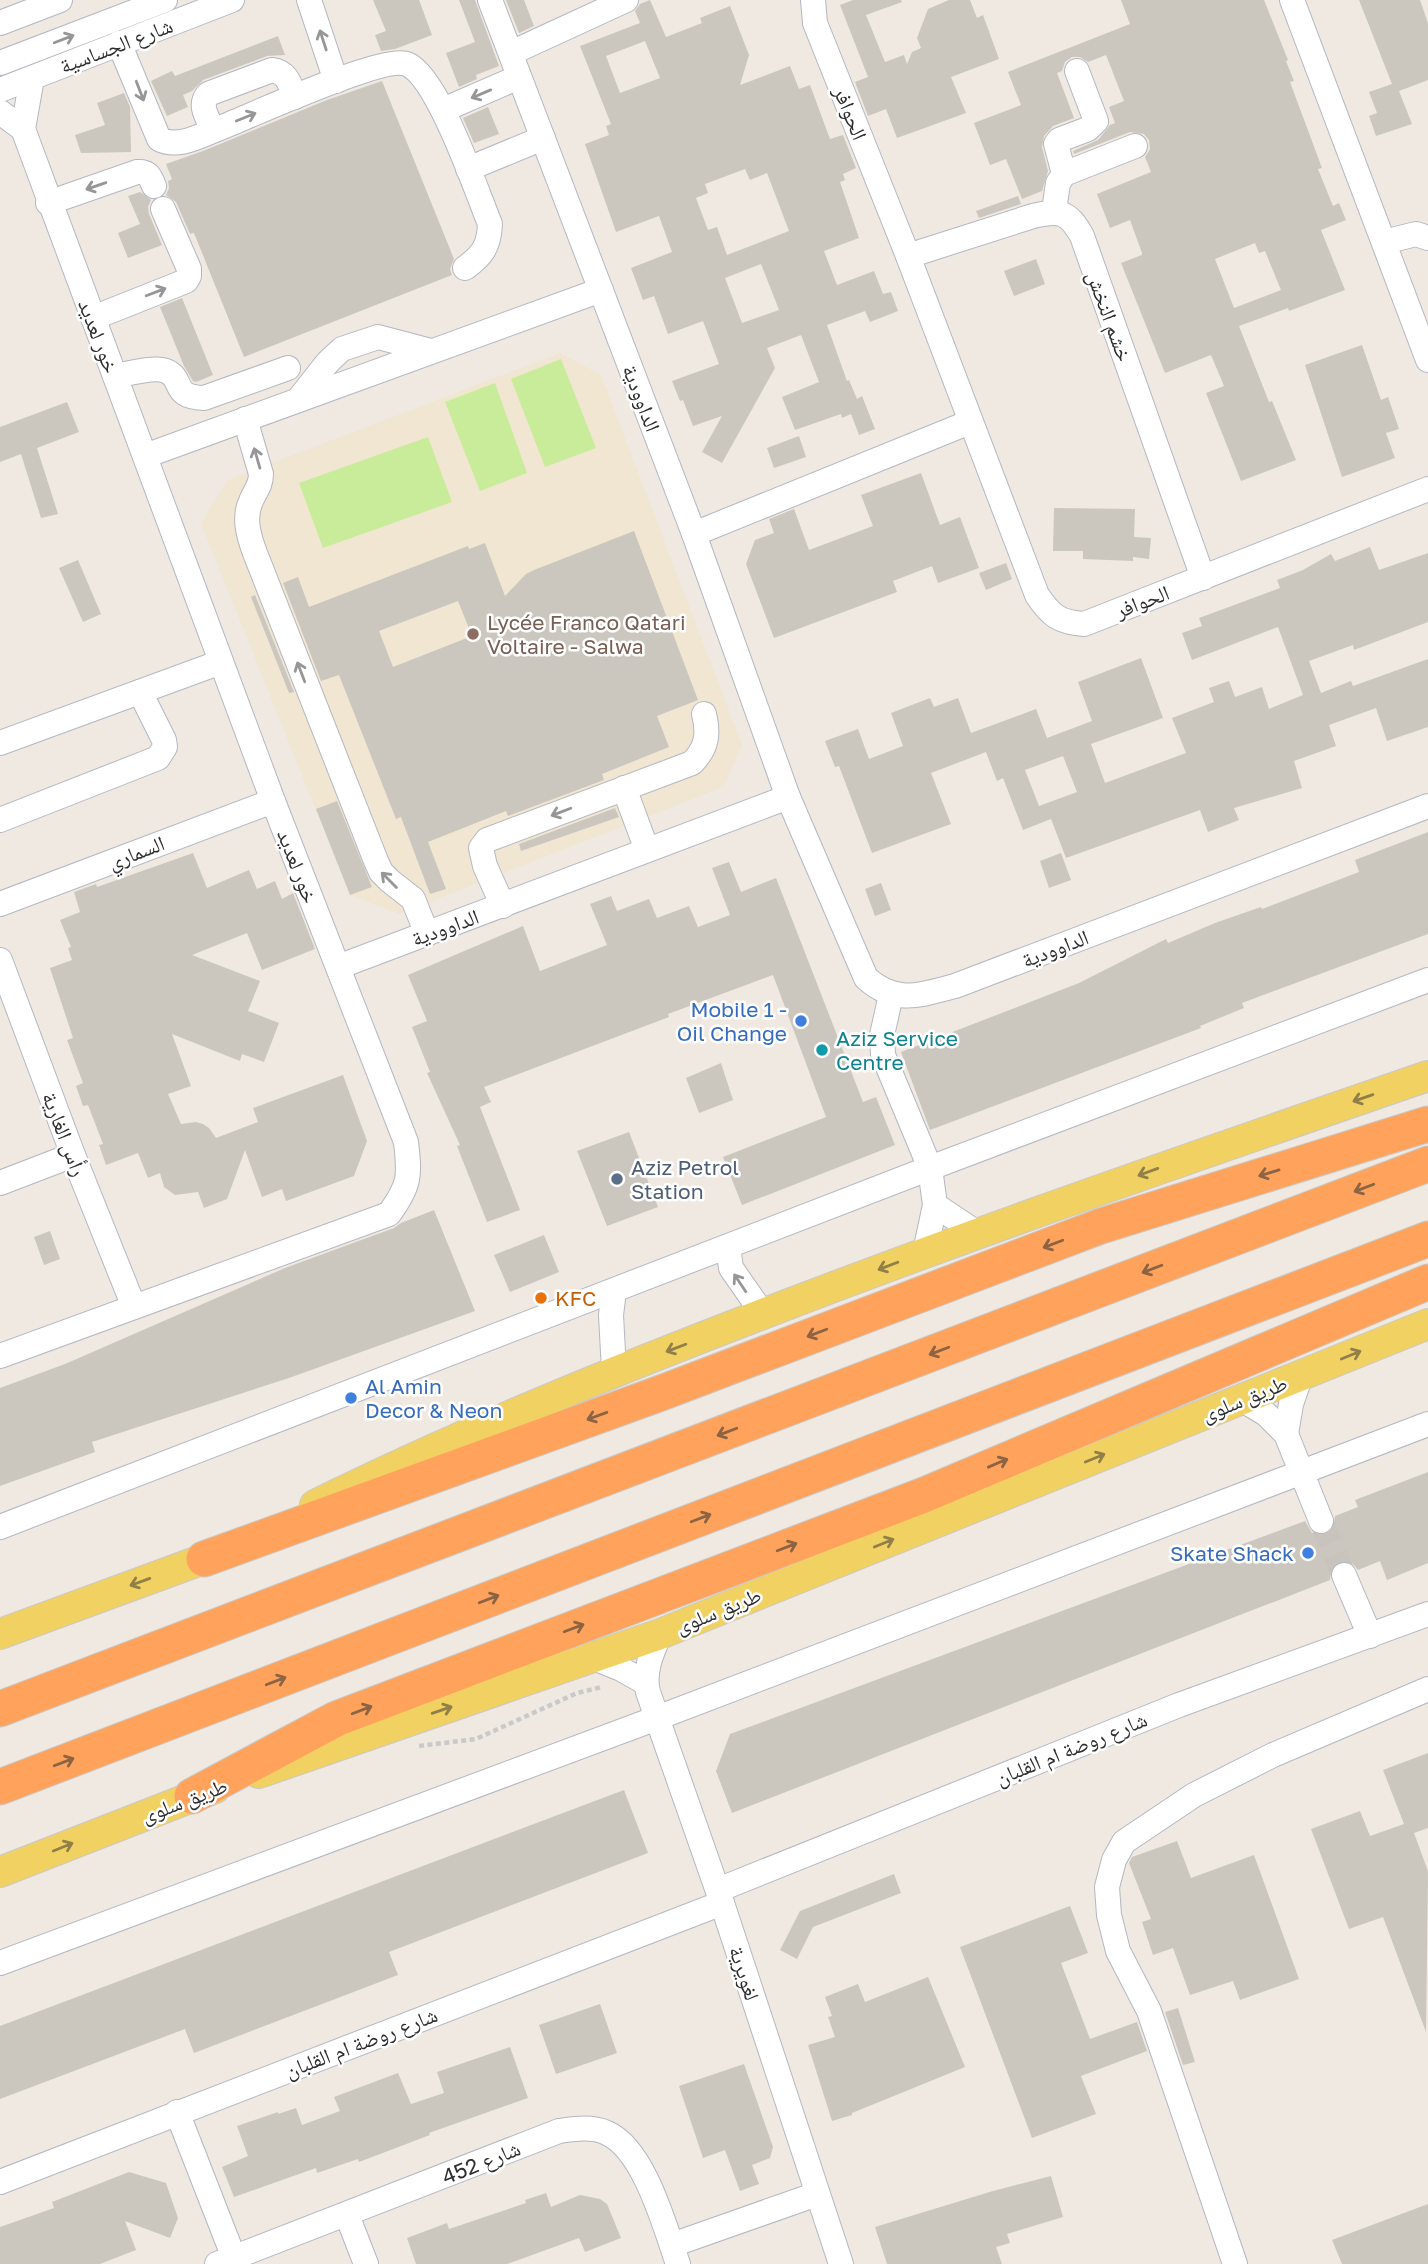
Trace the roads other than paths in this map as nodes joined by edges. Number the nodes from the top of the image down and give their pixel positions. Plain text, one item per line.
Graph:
1 (60, 0) edge
2 (165, 0) edge
3 (232, 0) edge
4 (309, 0) edge
5 (491, 0) edge
6 (626, 0) edge
7 (813, 0) edge
8 (1292, 0) edge
9 (0, 23) edge
10 (110, 39) junction
11 (511, 53) junction
12 (0, 63) edge
13 (1077, 71) dead end
14 (519, 77) junction
15 (32, 78) junction
16 (336, 80) junction
17 (0, 90) edge
18 (295, 97) junction
19 (443, 110) junction
20 (0, 112) edge
21 (23, 129) junction
22 (213, 131) junction
23 (543, 138) junction
24 (1135, 146) dead end
25 (468, 169) junction
26 (1064, 174) junction
27 (154, 186) dead end
28 (48, 203) junction
29 (163, 209) dead end
30 (1054, 211) junction
31 (1428, 238) edge
32 (1384, 242) junction
33 (908, 256) junction
34 (465, 268) dead end
35 (601, 290) junction
36 (93, 318) junction
37 (1428, 360) edge
38 (288, 368) dead end
39 (115, 376) junction
40 (246, 419) junction
41 (970, 422) junction
42 (145, 456) junction
43 (1428, 489) edge
44 (694, 534) junction
45 (1203, 578) junction
46 (221, 662) junction
47 (140, 692) junction
48 (704, 713) dead end
49 (0, 743) edge
50 (624, 788) junction
51 (788, 797) junction
52 (273, 801) junction
53 (1428, 806) edge
54 (0, 820) edge
55 (647, 850) junction
56 (0, 904) edge
57 (503, 906) junction
58 (426, 934) junction
59 (0, 960) edge
60 (338, 967) junction
61 (1428, 980) edge
62 (891, 995) junction
63 (1428, 1076) edge
64 (1428, 1124) edge
65 (73, 1155) junction
66 (1428, 1164) edge
67 (930, 1168) junction
68 (0, 1182) edge
69 (935, 1205) junction
70 (977, 1233) junction
71 (1428, 1239) edge
72 (728, 1247) junction
73 (925, 1252) junction
74 (1428, 1282) edge
75 (614, 1291) junction
76 (134, 1307) junction
77 (763, 1314) junction
78 (1428, 1324) edge
79 (0, 1356) edge
80 (614, 1371) junction
81 (1301, 1375) junction
82 (1241, 1399) junction
83 (1428, 1424) edge
84 (1286, 1434) junction
85 (1301, 1473) junction
86 (1321, 1521) tunnel mouth
87 (0, 1527) edge
88 (204, 1559) junction
89 (1344, 1575) tunnel mouth
90 (1428, 1614) edge
91 (0, 1634) edge
92 (660, 1634) junction
93 (1370, 1636) junction
94 (594, 1658) junction
95 (646, 1683) junction
96 (1428, 1689) edge
97 (0, 1709) edge
98 (657, 1718) junction
99 (0, 1787) edge
100 (192, 1796) junction
101 (0, 1872) edge
102 (720, 1897) junction
103 (0, 1963) edge
104 (177, 2112) junction
105 (0, 2182) edge
106 (817, 2194) junction
107 (347, 2215) junction
108 (675, 2255) edge
109 (264, 2256) edge
110 (225, 2261) edge
111 (366, 2264) edge
112 (841, 2264) edge
113 (1235, 2264) edge

1 - 9 street
2 - 10 street, شارع الجساسية
3 - 10 street, شارع الجساسية
16 -> 4 street
5 - 11 street, الداوودية
6 - 11 street
7 - 33 street, الحوافر
8 - 32 street
12 -> 10 street, شارع الجساسية
10 - 15 street, شارع الجساسية
10 -> 22 street
11 - 14 street, الداوودية
13 - 26 street
14 -> 19 street
14 - 23 street, الداوودية
15 - 17 street, شارع الجساسية
15 - 21 street, خور لعديد
16 - 18 street
16 - 19 street
22 -> 18 street
18 - 22 street
19 - 25 street
20 - 21 street
21 - 28 street, خور لعديد
23 - 25 street
23 - 35 street, الداوودية
24 - 26 street
25 - 34 street
26 - 30 street
27 -> 28 street
28 - 36 street, خور لعديد
36 -> 29 street
30 - 33 street
30 - 45 street, خشم النخش
31 - 32 street
32 - 37 street
33 - 41 street, الحوافر
35 - 40 street
35 - 44 street, الداوودية
36 - 39 street, خور لعديد
38 - 39 street
39 - 42 street, خور لعديد
40 - 42 street
58 -> 40 street
41 - 44 street
41 - 45 street, الحوافر
42 - 46 street, خور لعديد
43 - 45 street, الحوافر
44 - 51 street, الداوودية
46 - 47 street
46 - 52 street, خور لعديد
47 - 49 street
47 - 54 street
48 - 50 street
50 - 55 street
50 -> 57 street
51 - 55 street, الداوودية
51 - 62 street, الداوودية
52 - 56 street, السماري
52 - 60 street, خور لعديد
53 - 62 street, الداوودية
55 - 57 street, الداوودية
57 - 58 street, الداوودية
58 - 60 street, الداوودية
59 - 65 street, رأس الغارية
60 - 76 street, خور لعديد
61 - 67 street
62 - 67 street
63 -> 70 main road
64 -> 88 highway
65 - 68 street
65 - 76 street, رأس الغارية
66 -> 97 highway
67 - 69 street
67 - 72 street
69 - 70 street
69 - 73 street
70 - 73 main road
99 -> 71 highway
72 - 75 street
77 -> 72 street
73 -> 77 main road
100 -> 74 highway
75 - 80 street
75 - 87 street
76 - 79 street, خور لعديد
77 -> 80 main road
81 -> 78 main road, طريق سلوى
80 - 88 main road
81 - 82 main road, طريق سلوى
81 - 84 street
82 - 84 street
92 -> 82 main road, طريق سلوى
83 - 85 street
84 - 85 street
85 - 86 street
85 - 98 street
88 -> 91 main road
89 - 93 street
90 - 93 street, شارع روضة ام القلبان
92 - 94 main road, طريق سلوى
92 - 95 street
93 - 102 street, شارع روضة ام القلبان
94 - 95 street
100 -> 94 main road, طريق سلوى
95 - 98 street, لغويرية
96 - 113 street
98 - 102 street, لغويرية
98 - 103 street
101 -> 100 main road, طريق سلوى
102 - 104 street, شارع روضة ام القلبان
102 - 106 street, لغويرية
104 - 105 street, شارع روضة ام القلبان
104 - 110 street, شارع 452
106 - 108 street, شارع 452
106 - 112 street, لغويرية
107 - 108 street, شارع 452
107 - 109 street, شارع 452
107 - 111 street
109 - 110 street, شارع 452

